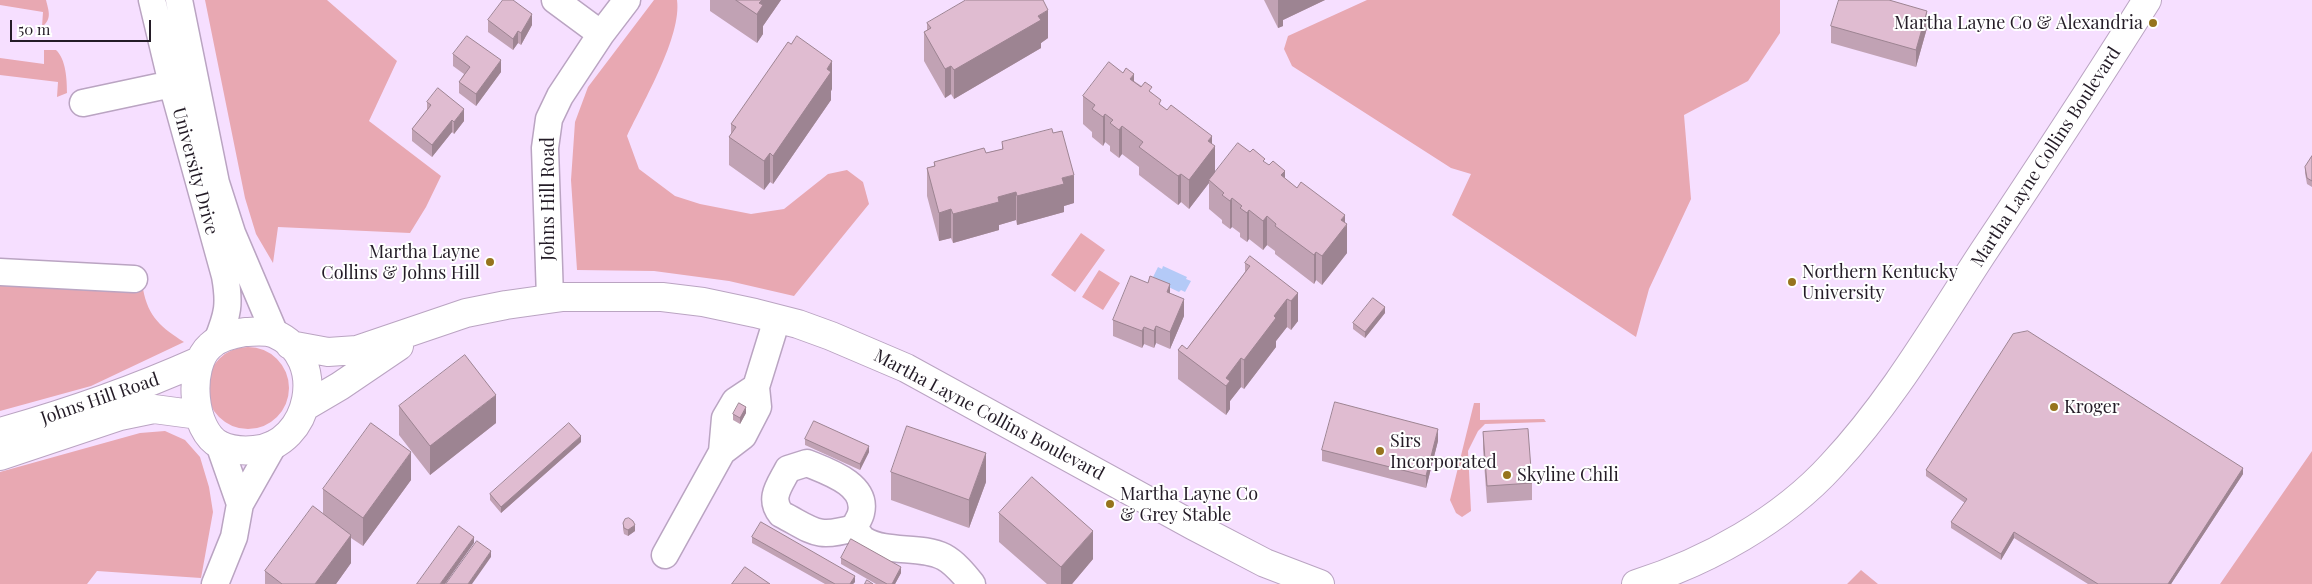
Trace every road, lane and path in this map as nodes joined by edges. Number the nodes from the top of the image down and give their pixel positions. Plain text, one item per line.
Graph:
1 (152, 0) edge
2 (179, 0) edge
3 (556, 0) edge
4 (627, 0) edge
5 (2147, 0) edge
6 (601, 34) junction
7 (172, 84) junction
8 (83, 103) dead end
9 (0, 272) edge
10 (134, 279) dead end
11 (550, 298) junction
12 (777, 319) junction
13 (429, 325) junction
14 (217, 340) junction
15 (283, 340) junction
16 (198, 362) junction
17 (306, 406) junction
18 (199, 415) junction
19 (0, 432) edge
20 (219, 444) junction
21 (274, 444) junction
22 (0, 456) edge
23 (240, 504) junction
24 (854, 528) dead end
25 (665, 555) dead end
26 (215, 584) edge
27 (972, 584) edge
28 (1320, 584) edge
29 (1636, 584) edge

1 - 7 street, University Drive
2 - 15 street, University Drive
3 - 6 street
4 - 6 street, Johns Hill Road
5 - 29 main road, Martha Layne Collins Boulevard
6 - 11 street, Johns Hill Road
7 - 8 street
7 - 14 street, University Drive
9 - 10 street
11 - 12 main road, Martha Layne Collins Boulevard
11 - 13 main road
12 - 25 street
12 - 28 main road, Martha Layne Collins Boulevard
13 - 15 main road
13 - 17 main road
14 - 15 main road
14 - 16 main road
15 - 17 main road
16 - 18 main road
16 - 19 main road, Johns Hill Road
17 - 21 main road
18 - 20 main road
18 - 22 main road, Johns Hill Road
20 - 21 main road
20 - 23 street
21 - 23 street
23 - 26 street
24 - 27 street

